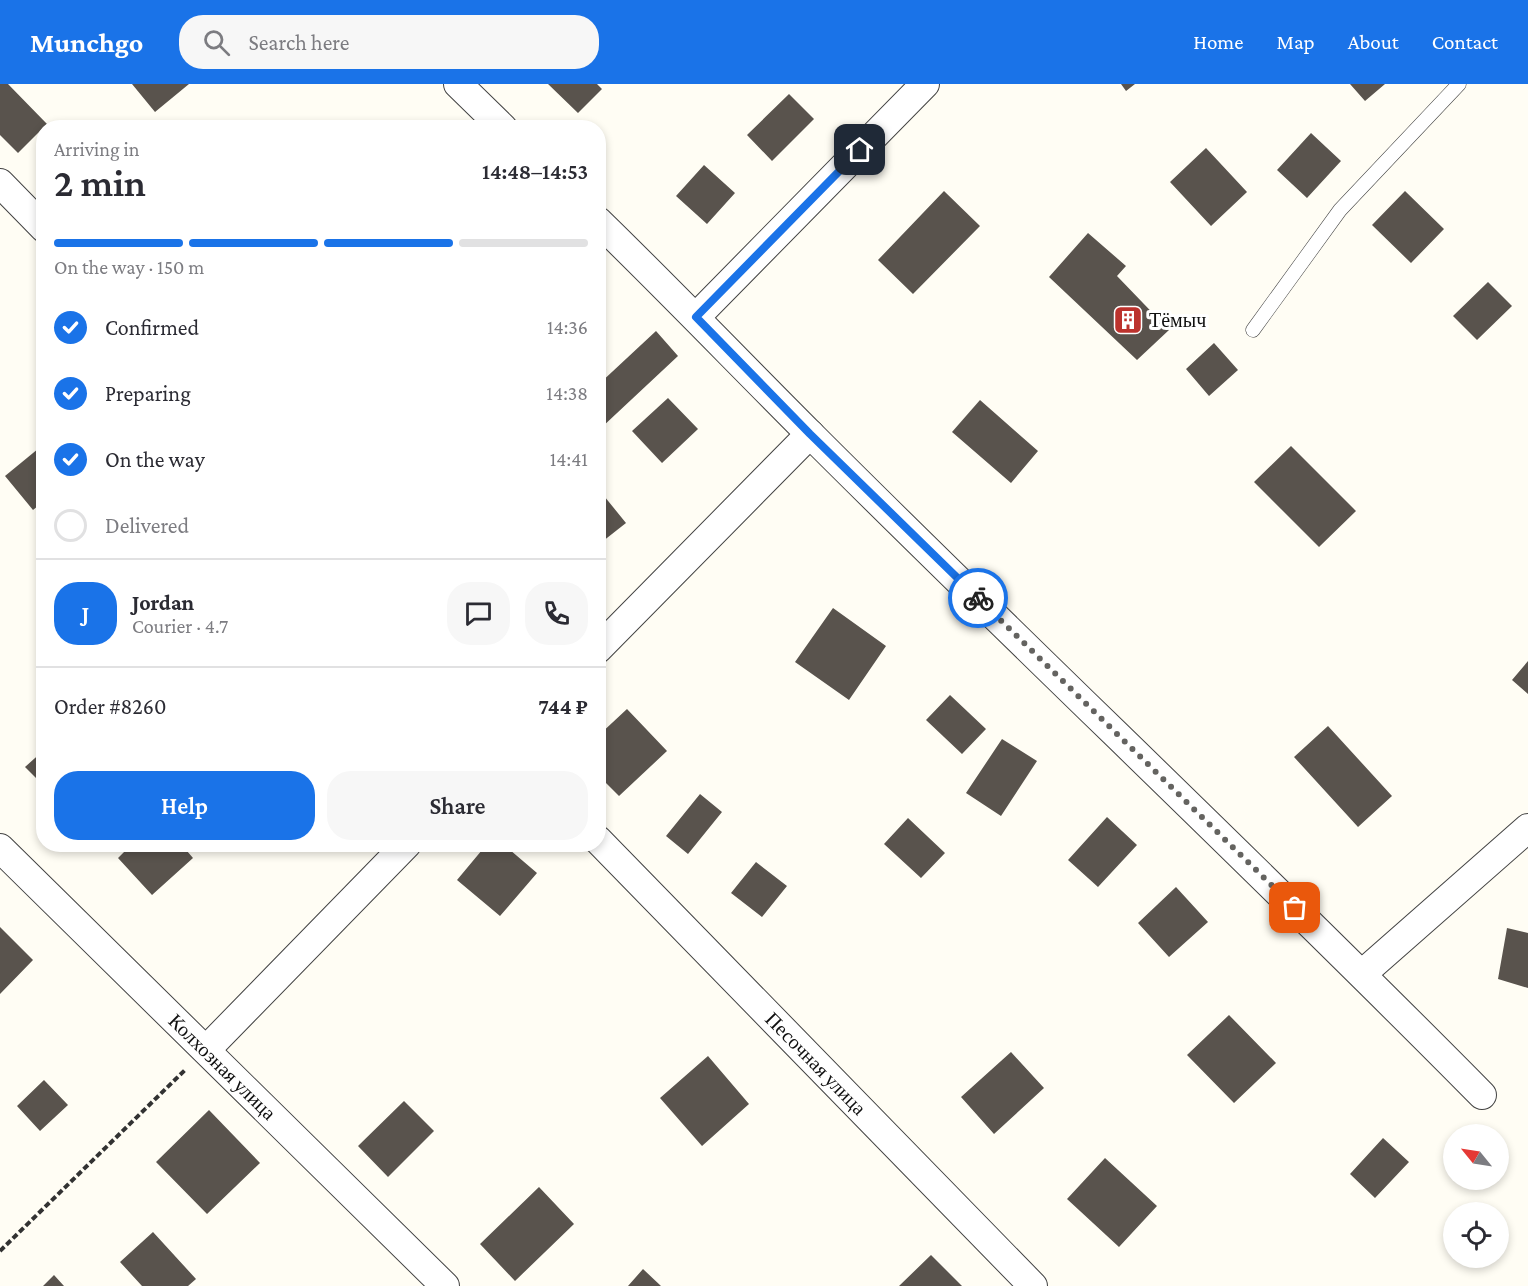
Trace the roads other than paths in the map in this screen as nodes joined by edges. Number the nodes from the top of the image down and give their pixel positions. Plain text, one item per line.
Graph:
1 (458, 84) edge
2 (925, 84) edge
3 (1459, 84) edge
4 (495, 120) edge
5 (0, 183) edge
6 (36, 220) edge
7 (606, 229) edge
8 (696, 317) junction
9 (1253, 330) dead end
10 (810, 434) junction
11 (606, 641) edge
12 (1528, 828) edge
13 (0, 848) edge
14 (606, 848) edge
15 (399, 852) edge
16 (1362, 974) junction
17 (206, 1050) junction
18 (1482, 1095) dead end
19 (444, 1286) edge
20 (1033, 1286) edge

1 - 4 street
2 - 8 street
3 - 9 lane
5 - 6 street
7 - 8 street
8 - 10 street
10 - 11 street
10 - 16 street
12 - 16 street
13 - 17 street, Колхозная улица
14 - 20 street, Песочная улица
15 - 17 street
16 - 18 street
17 - 19 street, Колхозная улица

